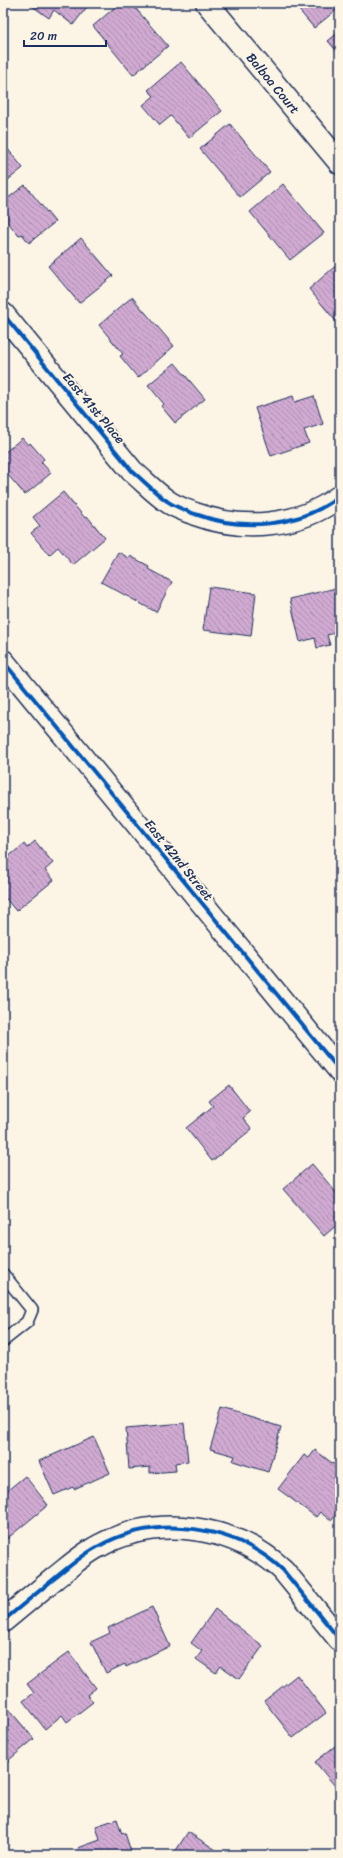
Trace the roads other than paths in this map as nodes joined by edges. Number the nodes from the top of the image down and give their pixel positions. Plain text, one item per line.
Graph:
1 (207, 3) edge
2 (340, 163) edge
3 (3, 314) edge
4 (340, 496) edge
5 (3, 661) edge
6 (340, 1071) edge
7 (3, 1274) edge
8 (3, 1341) edge
9 (3, 1621) edge
10 (340, 1640) edge

1 - 2 street, Balboa Court
3 - 4 street, East 41st Place
5 - 6 street, East 42nd Street
7 - 8 lane
9 - 10 street

